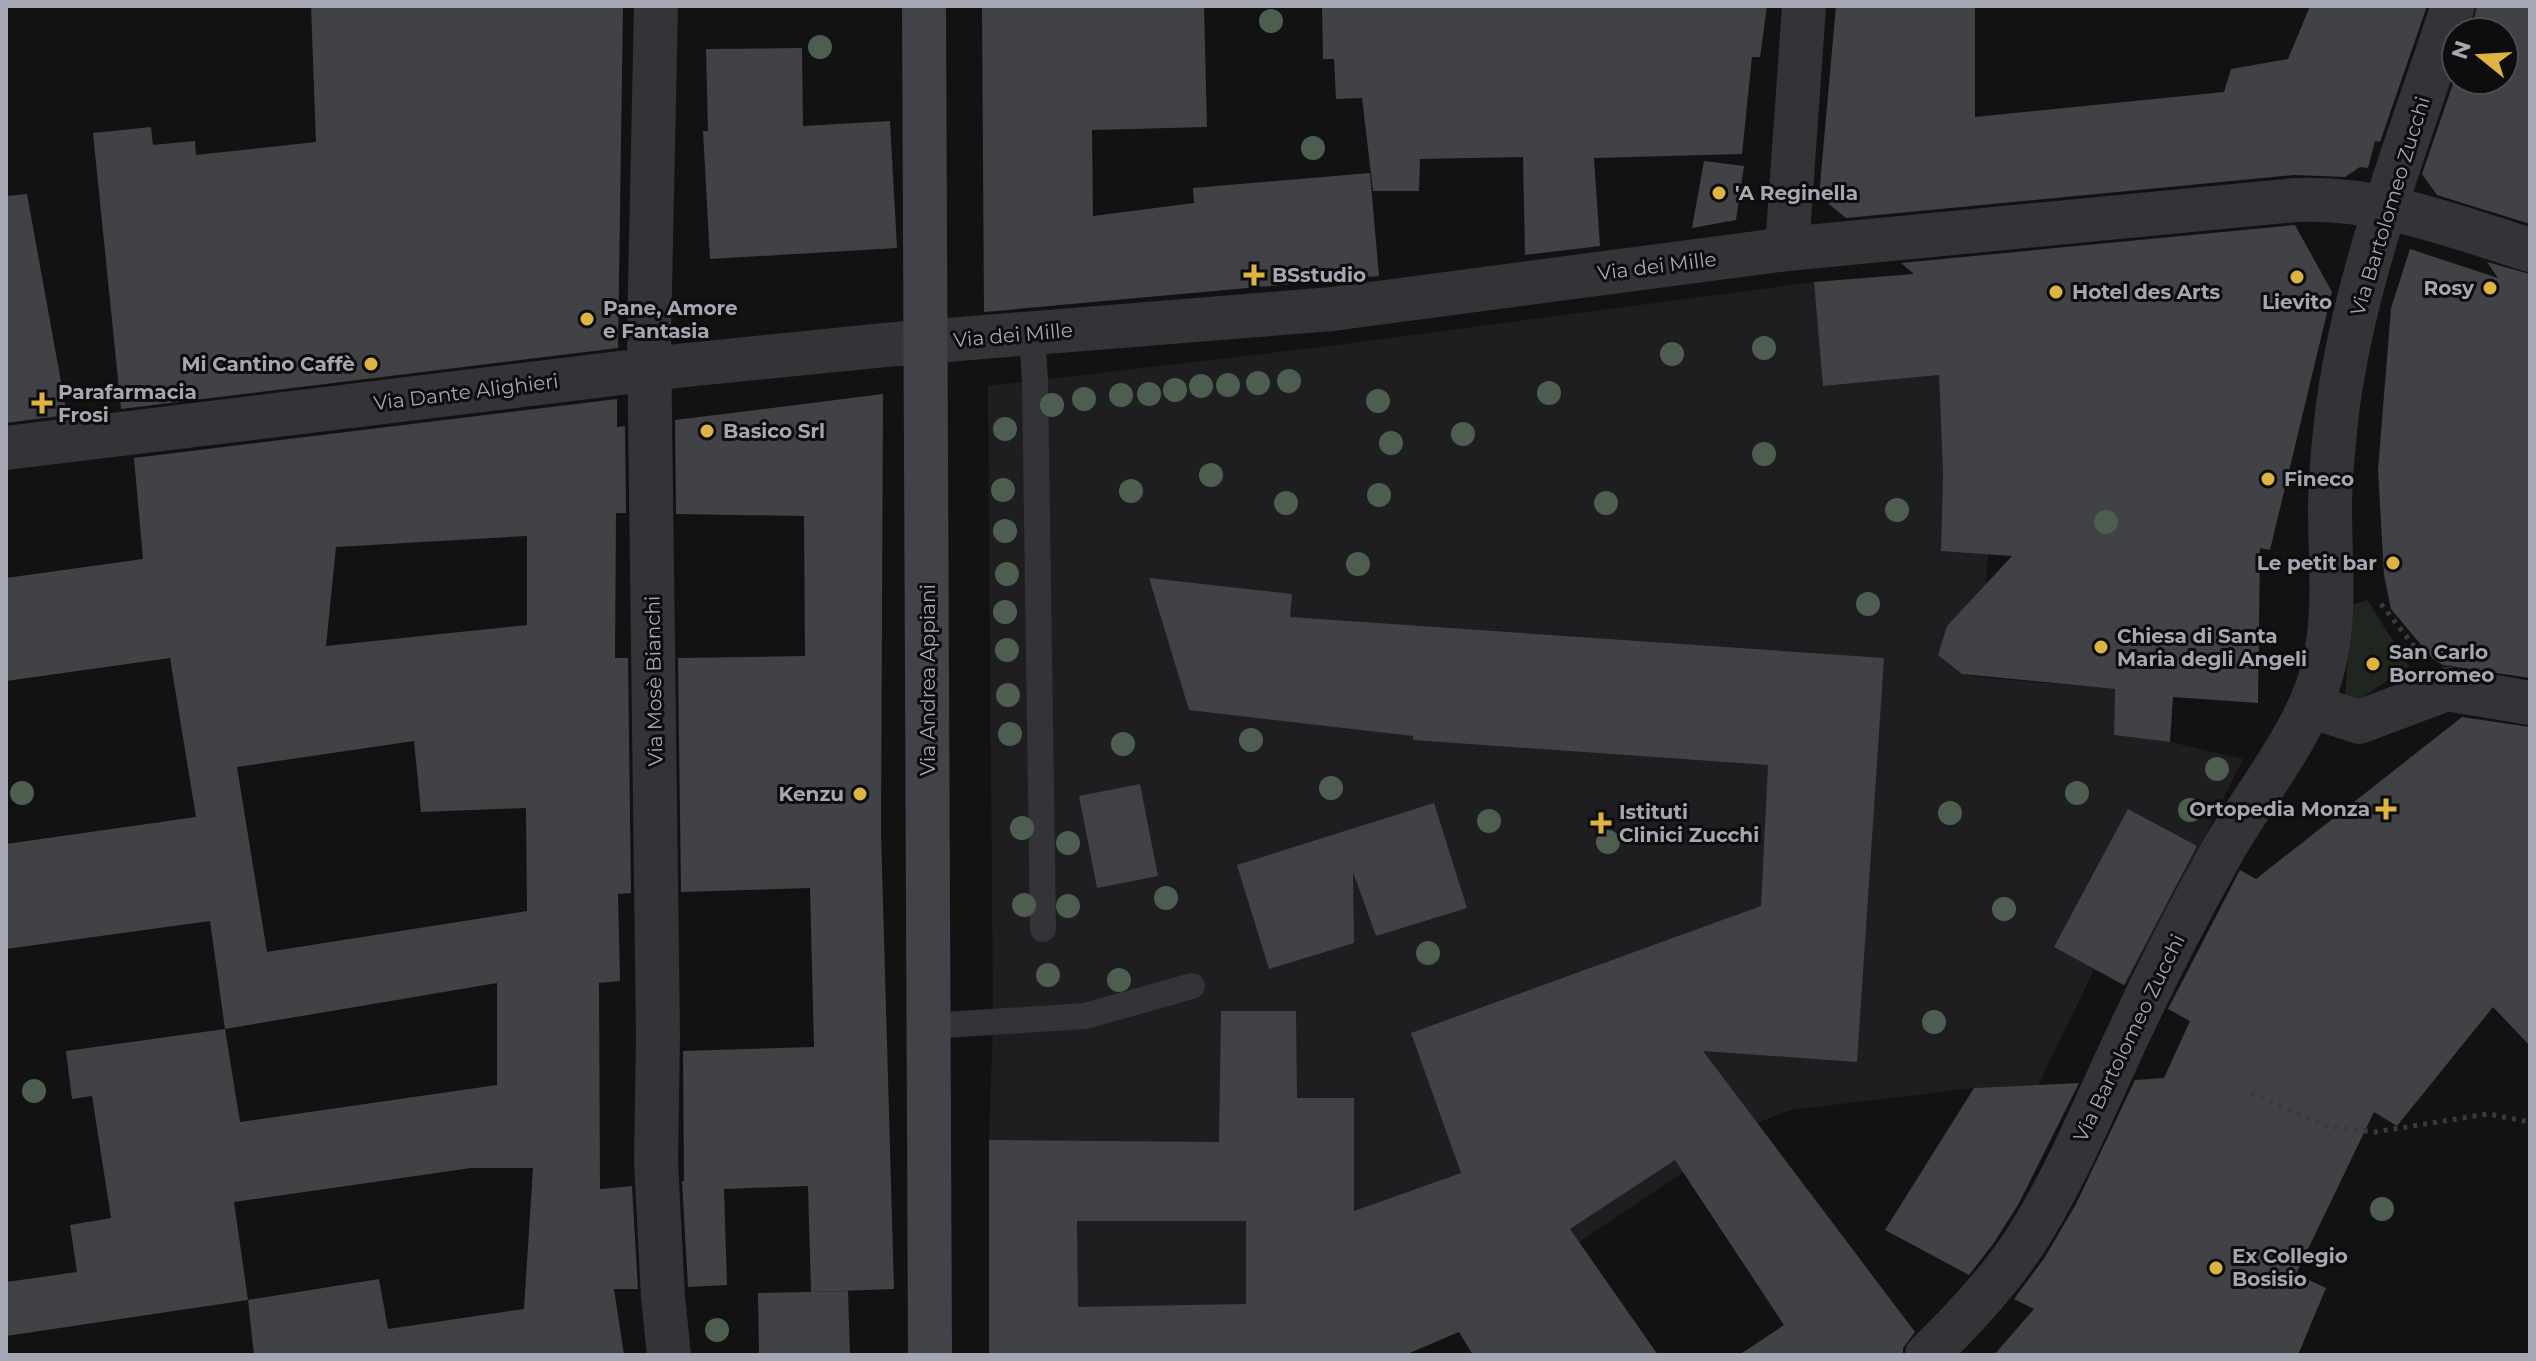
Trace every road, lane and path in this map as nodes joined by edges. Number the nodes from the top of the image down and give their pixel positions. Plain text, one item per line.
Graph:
1 (656, 6) edge
2 (924, 6) edge
3 (1804, 6) edge
4 (2453, 6) edge
5 (2387, 207) junction
6 (1787, 249) junction
7 (2530, 250) edge
8 (1032, 334) junction
9 (927, 342) junction
10 (650, 370) junction
11 (6, 448) edge
12 (2331, 568) junction
13 (2447, 689) junction
14 (2530, 703) edge
15 (2311, 706) junction
16 (1043, 929) dead end
17 (1192, 986) dead end
18 (929, 1026) junction
19 (2251, 1093) dead end
20 (2530, 1122) edge
21 (669, 1355) edge
22 (930, 1355) edge
23 (1927, 1355) edge

1 - 10 street, Via Mosè Bianchi
2 - 9 street, Via Andrea Appiani
3 - 6 street
4 - 5 street, Via Bartolomeo Zucchi
5 - 6 street, Via dei Mille
5 - 7 street, Via dei Mille
5 - 12 street, Via Bartolomeo Zucchi
6 - 8 street, Via dei Mille
8 - 9 street, Via dei Mille
8 - 16 lane
9 - 10 street, Via Dante Alighieri
9 - 18 street, Via Andrea Appiani
10 - 11 street, Via Dante Alighieri
10 - 21 street, Via Mosè Bianchi
12 - 13 path
12 - 15 street, Via Bartolomeo Zucchi
13 - 14 street
13 - 15 street
15 - 23 street, Via Bartolomeo Zucchi
17 - 18 lane
18 - 22 street, Via Andrea Appiani
19 - 20 path

